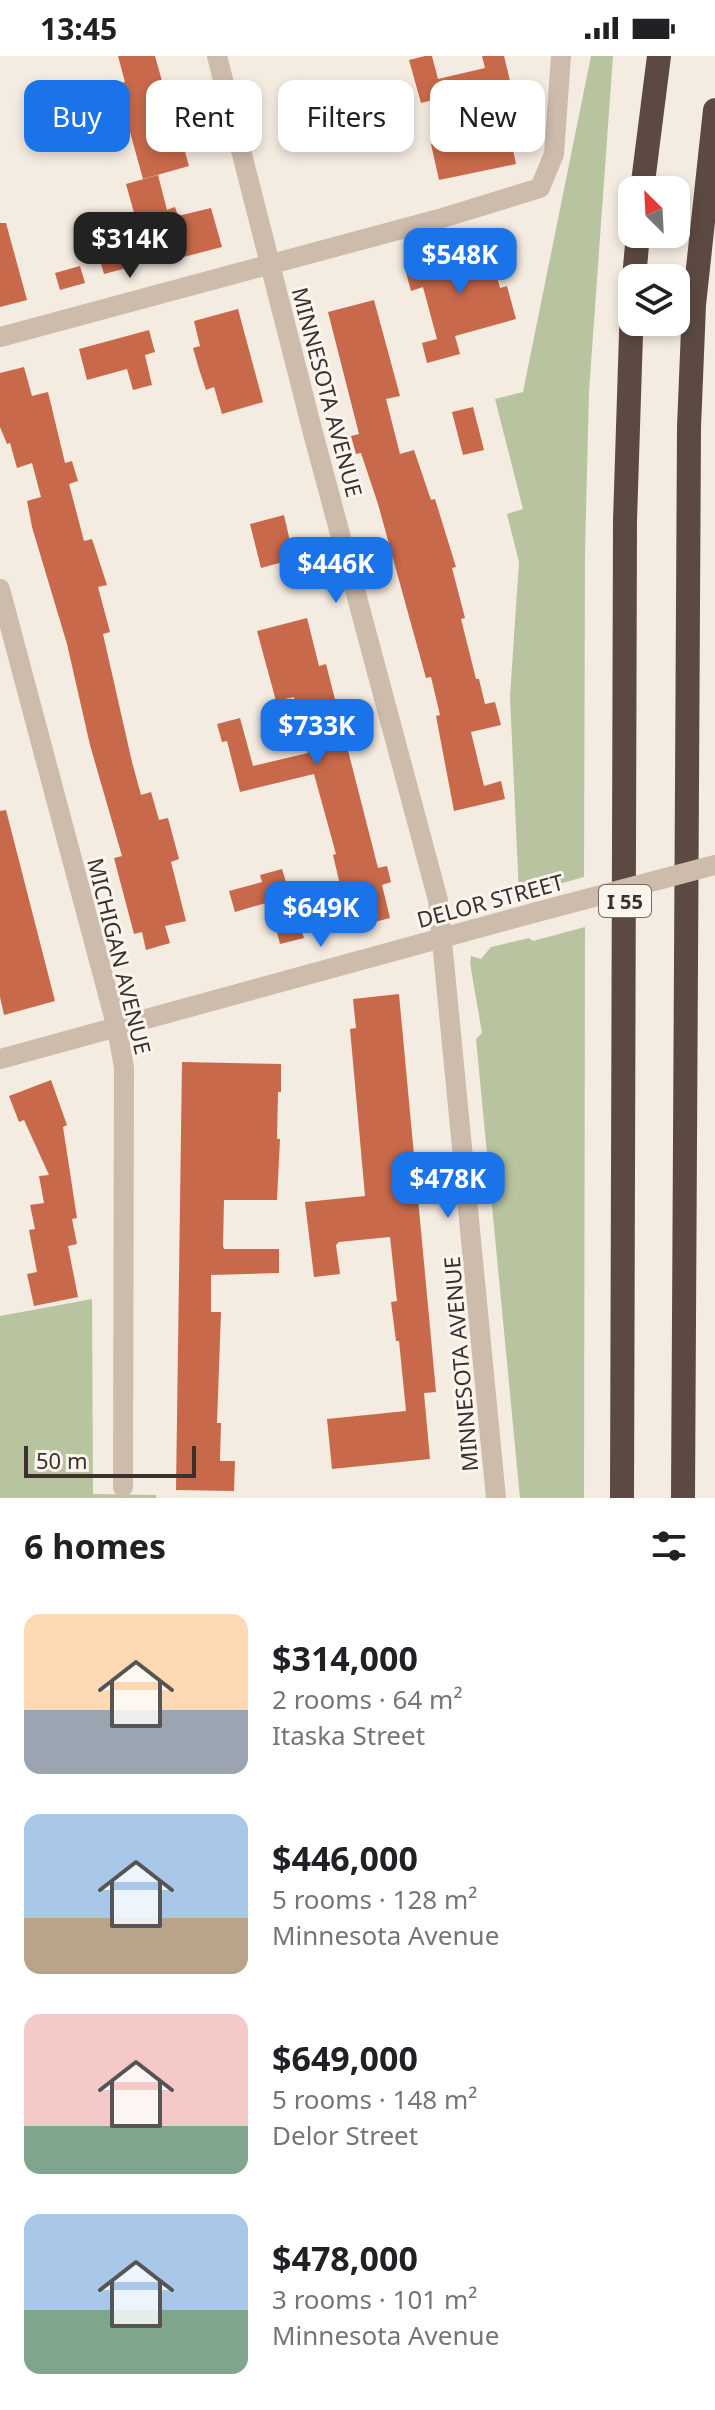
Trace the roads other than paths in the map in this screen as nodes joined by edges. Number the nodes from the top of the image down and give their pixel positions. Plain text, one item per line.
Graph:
1 (217, 56) edge
2 (561, 56) edge
3 (659, 56) edge
4 (715, 110) edge
5 (644, 176) edge
6 (270, 265) junction
7 (631, 336) edge
8 (0, 337) edge
9 (0, 589) edge
10 (715, 865) edge
11 (443, 938) junction
12 (117, 1028) junction
13 (0, 1059) edge
14 (123, 1487) dead end
15 (496, 1498) edge
16 (622, 1498) edge
17 (683, 1498) edge

1 - 6 street, MINNESOTA AVENUE
2 - 6 street
3 - 5 highway
4 - 17 highway
6 - 8 street
6 - 11 street, MINNESOTA AVENUE
7 - 16 highway, I 55
9 - 12 street, MICHIGAN AVENUE
10 - 11 street, DELOR STREET, bridge
11 - 12 street, DELOR STREET
11 - 15 street, MINNESOTA AVENUE
12 - 13 street, DELOR STREET
12 - 14 street, MICHIGAN AVENUE

